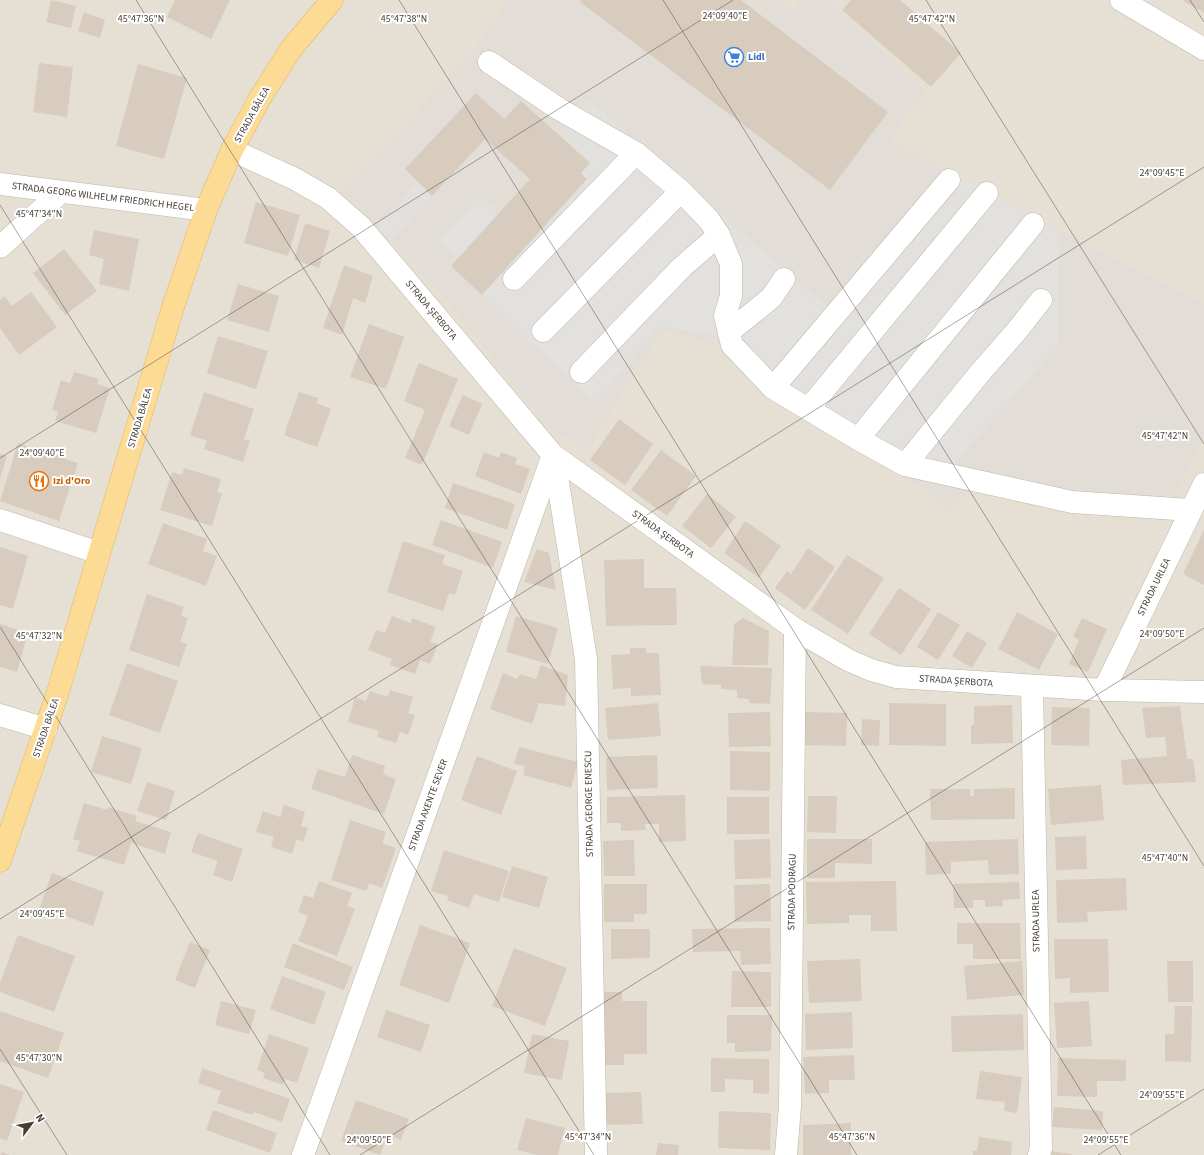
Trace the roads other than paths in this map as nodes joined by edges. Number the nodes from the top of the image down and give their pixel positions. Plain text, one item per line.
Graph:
1 (332, 0) edge
2 (1121, 0) edge
3 (1204, 49) edge
4 (489, 62) dead end
5 (232, 150) junction
6 (636, 153) junction
7 (949, 180) dead end
8 (0, 184) edge
9 (681, 190) junction
10 (61, 192) junction
11 (987, 193) dead end
12 (206, 210) junction
13 (1033, 224) dead end
14 (719, 235) junction
15 (0, 247) edge
16 (514, 279) dead end
17 (784, 279) dead end
18 (1041, 300) dead end
19 (543, 331) dead end
20 (729, 332) junction
21 (581, 372) dead end
22 (773, 388) junction
23 (809, 408) junction
24 (858, 439) junction
25 (553, 455) junction
26 (905, 465) junction
27 (1204, 484) edge
28 (1191, 510) junction
29 (0, 520) edge
30 (99, 553) junction
31 (794, 629) junction
32 (1032, 686) junction
33 (1104, 690) junction
34 (1204, 692) edge
35 (0, 716) edge
36 (46, 729) junction
37 (0, 861) edge
38 (303, 1155) edge
39 (596, 1155) edge
40 (786, 1155) edge
41 (1039, 1155) edge

1 - 5 main road, STRADA BÂLEA
2 - 3 street
4 - 6 street
5 - 12 main road, STRADA BÂLEA
5 - 25 street, STRADA ȘERBOTA
6 - 9 street
6 - 16 street
7 - 22 street
8 - 10 street, STRADA GEORG WILHELM FRIEDRICH HEGEL
9 - 14 street
9 - 19 street
10 - 12 street, STRADA GEORG WILHELM FRIEDRICH HEGEL
10 - 15 street
11 - 23 street
12 - 30 main road, STRADA BÂLEA
13 - 24 street
14 - 20 street
14 - 21 street
17 - 20 street
18 - 26 street
20 - 22 street
22 - 23 street
23 - 24 street
24 - 26 street
25 - 31 street, STRADA ȘERBOTA
25 - 38 street, STRADA AXENTE SEVER
25 - 39 street, STRADA GEORGE ENESCU
26 - 28 street
27 - 28 street, STRADA URLEA
28 - 33 street, STRADA URLEA
29 - 30 street
30 - 36 main road, STRADA BÂLEA
31 - 32 street, STRADA ȘERBOTA
31 - 40 street, STRADA PODRAGU
32 - 33 street, STRADA ȘERBOTA
32 - 41 street, STRADA URLEA
33 - 34 street, STRADA ȘERBOTA
35 - 36 street
36 - 37 main road, STRADA BÂLEA

